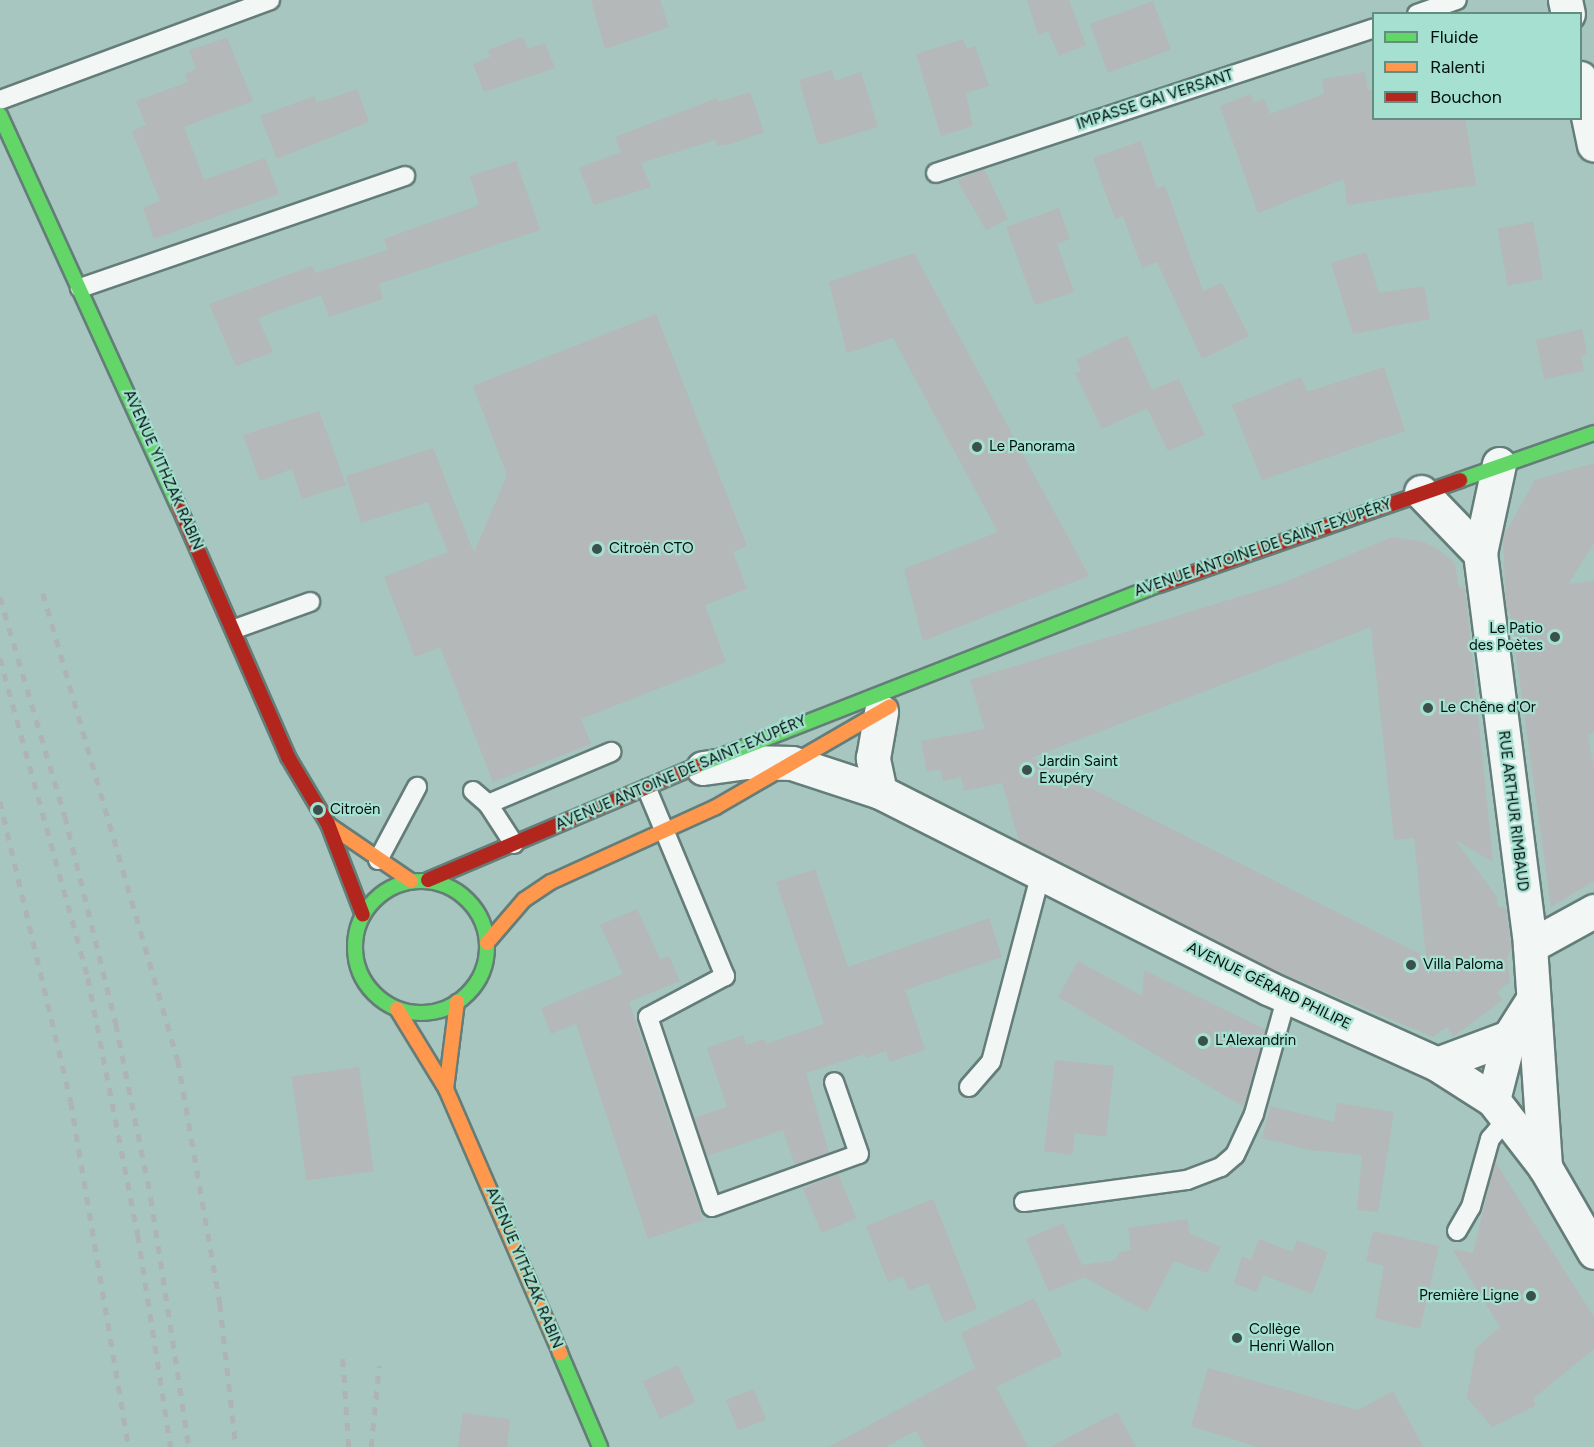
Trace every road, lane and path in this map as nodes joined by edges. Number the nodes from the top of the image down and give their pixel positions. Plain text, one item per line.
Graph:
1 (270, 0) edge
2 (1457, 0) edge
3 (1423, 12) edge
4 (1372, 29) edge
5 (1582, 83) edge
6 (0, 100) edge
7 (0, 115) edge
8 (1594, 145) edge
9 (936, 173) dead end
10 (405, 176) dead end
11 (80, 288) junction
12 (1594, 433) edge
13 (1499, 464) junction
14 (1421, 492) junction
15 (1480, 552) junction
16 (310, 602) dead end
17 (235, 628) junction
18 (936, 674) junction
19 (881, 712) junction
20 (611, 752) dead end
21 (792, 763) junction
22 (691, 770) junction
23 (417, 788) dead end
24 (647, 789) junction
25 (473, 791) dead end
26 (880, 792) junction
27 (488, 804) junction
28 (328, 824) junction
29 (663, 831) junction
30 (514, 843) junction
31 (378, 860) junction
32 (1041, 873) junction
33 (428, 880) junction
34 (411, 881) junction
35 (1594, 911) edge
36 (363, 915) junction
37 (487, 943) junction
38 (1530, 946) junction
39 (1287, 996) junction
40 (1533, 999) junction
41 (457, 1002) junction
42 (397, 1009) junction
43 (1509, 1038) junction
44 (1437, 1064) junction
45 (1538, 1075) junction
46 (834, 1082) dead end
47 (969, 1087) dead end
48 (446, 1089) junction
49 (1500, 1109) junction
50 (1545, 1167) junction
51 (1024, 1202) dead end
52 (1457, 1231) dead end
53 (1594, 1252) edge
54 (600, 1447) edge

1 - 6 lane
2 - 3 lane
4 - 9 lane, IMPASSE GAI VERSANT
5 - 8 street
7 - 11 main road, AVENUE YITHZAK RABIN
10 - 11 lane
11 - 17 main road, AVENUE YITHZAK RABIN
12 - 13 main road, AVENUE ANTOINE DE SAINT-EXUPÉRY
13 - 14 main road, AVENUE ANTOINE DE SAINT-EXUPÉRY
13 - 15 street, RUE ARTHUR RIMBAUD
14 - 15 street
14 - 18 main road, AVENUE ANTOINE DE SAINT-EXUPÉRY
15 - 38 street, RUE ARTHUR RIMBAUD
16 - 17 lane
17 - 28 main road, AVENUE YITHZAK RABIN
18 - 19 main road, AVENUE ANTOINE DE SAINT-EXUPÉRY
18 - 22 main road, AVENUE ANTOINE DE SAINT-EXUPÉRY
19 - 21 main road, AVENUE ANTOINE DE SAINT-EXUPÉRY
19 - 26 street
20 - 27 lane
21 - 22 street, AVENUE GÉRARD PHILIPE
21 - 26 street, AVENUE GÉRARD PHILIPE
21 - 29 main road, AVENUE ANTOINE DE SAINT-EXUPÉRY
22 - 24 main road, AVENUE ANTOINE DE SAINT-EXUPÉRY
23 - 31 lane
24 - 29 lane
24 - 30 main road, AVENUE ANTOINE DE SAINT-EXUPÉRY
25 - 27 lane
26 - 32 street, AVENUE GÉRARD PHILIPE
27 - 30 lane
28 - 31 main road, AVENUE YITHZAK RABIN
28 - 36 main road, AVENUE YITHZAK RABIN
29 - 37 main road, AVENUE ANTOINE DE SAINT-EXUPÉRY
29 - 46 lane
30 - 33 main road, AVENUE ANTOINE DE SAINT-EXUPÉRY
31 - 34 main road, AVENUE YITHZAK RABIN
32 - 39 street, AVENUE GÉRARD PHILIPE
32 - 47 lane
33 - 34 main road
33 - 37 main road
34 - 36 main road
35 - 38 street
36 - 42 main road
37 - 41 main road
38 - 40 street, RUE ARTHUR RIMBAUD
39 - 44 street, AVENUE GÉRARD PHILIPE
39 - 51 lane
40 - 43 street
40 - 45 street, RUE ARTHUR RIMBAUD
41 - 42 main road
41 - 48 main road
42 - 48 main road, AVENUE YITHZAK RABIN
43 - 44 street
43 - 49 street
44 - 49 street, AVENUE GÉRARD PHILIPE
45 - 49 street
45 - 50 street, RUE ARTHUR RIMBAUD
48 - 54 main road, AVENUE YITHZAK RABIN
49 - 50 street, AVENUE GÉRARD PHILIPE
49 - 52 lane
50 - 53 street, AVENUE GÉRARD PHILIPE

